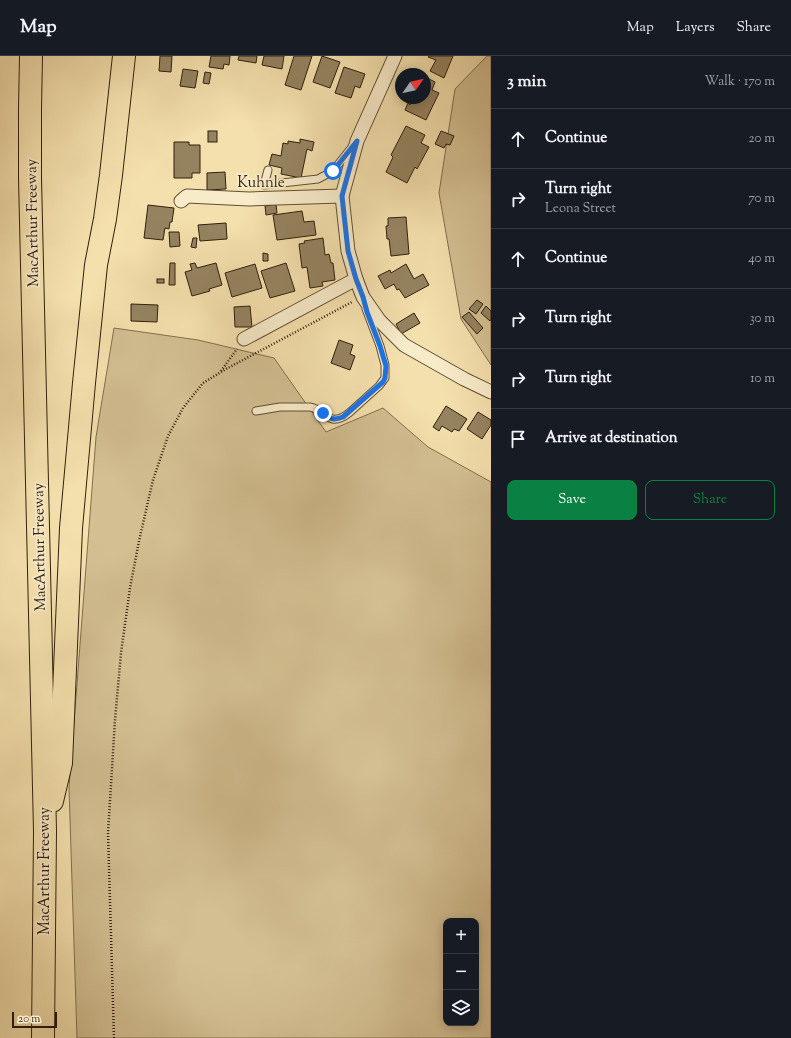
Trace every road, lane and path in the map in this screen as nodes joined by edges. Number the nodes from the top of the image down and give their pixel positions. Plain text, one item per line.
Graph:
1 (31, 56) edge
2 (124, 56) edge
3 (394, 56) edge
4 (357, 141) junction
5 (268, 170) dead end
6 (342, 196) junction
7 (181, 201) dead end
8 (356, 279) junction
9 (363, 297) junction
10 (244, 339) joint
11 (220, 373) junction
12 (491, 392) edge
13 (256, 411) dead end
14 (45, 831) junction
15 (43, 1038) edge
16 (114, 1038) edge

1 - 14 highway, MacArthur Freeway
2 - 14 highway
3 - 4 street
4 - 5 lane
4 - 6 street
6 - 7 street, Kuhnle
6 - 8 street
8 - 9 street
8 - 10 street
9 - 11 path
9 - 12 street
9 - 13 lane
10 - 11 path
11 - 16 path
14 - 15 highway, MacArthur Freeway

